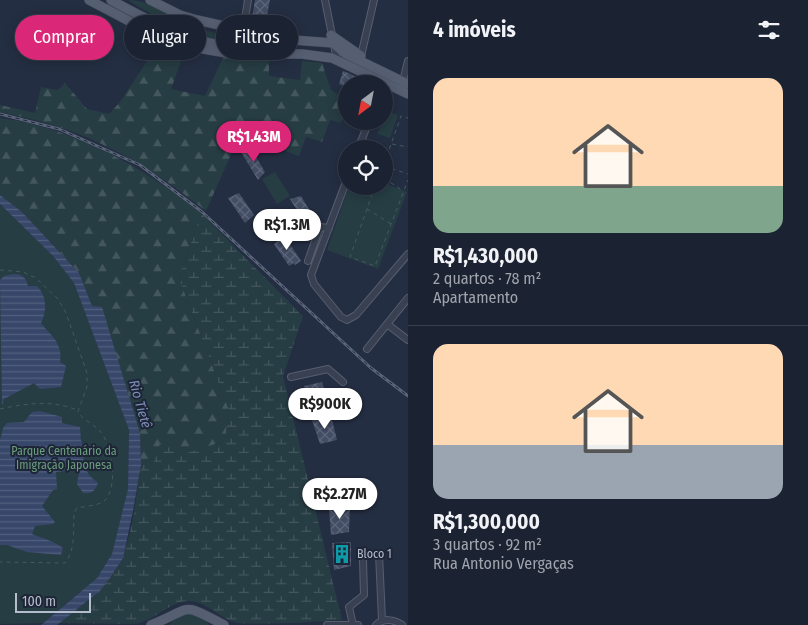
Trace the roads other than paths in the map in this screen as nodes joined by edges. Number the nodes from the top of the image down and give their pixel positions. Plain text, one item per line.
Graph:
1 (89, 0) edge
2 (111, 0) edge
3 (150, 0) edge
4 (248, 0) edge
5 (325, 0) edge
6 (374, 0) edge
7 (246, 15) edge
8 (216, 24) edge
9 (298, 38) edge
10 (332, 39) junction
11 (216, 43) edge
12 (216, 51) edge
13 (298, 54) edge
14 (361, 56) junction
15 (337, 60) junction
16 (408, 61) edge
17 (382, 70) junction
18 (407, 71) edge
19 (368, 75) edge
20 (406, 83) edge
21 (393, 87) edge
22 (408, 94) edge
23 (341, 195) edge
24 (329, 228) junction
25 (408, 254) edge
26 (308, 262) dead end
27 (408, 298) edge
28 (387, 324) junction
29 (408, 340) edge
30 (367, 348) dead end
31 (291, 377) dead end
32 (342, 382) dead end
33 (379, 554) dead end
34 (363, 560) dead end
35 (206, 614) junction
36 (170, 615) junction
37 (382, 620) junction
38 (151, 625) edge
39 (165, 625) edge
40 (213, 625) edge
41 (224, 625) edge
42 (326, 625) edge
43 (353, 625) edge
44 (358, 625) edge
45 (376, 625) edge
46 (402, 625) edge

1 - 12 main road
2 - 11 main road
3 - 8 main road
4 - 7 street
5 - 10 street
6 - 14 street
9 - 10 main road
10 - 14 main road
10 - 15 street
10 - 17 main road
13 - 15 main road
14 - 17 main road
15 - 19 main road
16 - 18 street
17 - 20 main road
18 - 20 street
21 - 22 main road
23 - 24 street
24 - 25 street
24 - 26 street
27 - 28 street
28 - 29 street
28 - 30 street
31 - 32 street
33 - 37 street
34 - 43 street
35 - 36 main road
35 - 40 main road
35 - 41 main road
36 - 38 main road
36 - 39 main road
37 - 45 street
37 - 46 street
42 - 43 street
43 - 44 street

